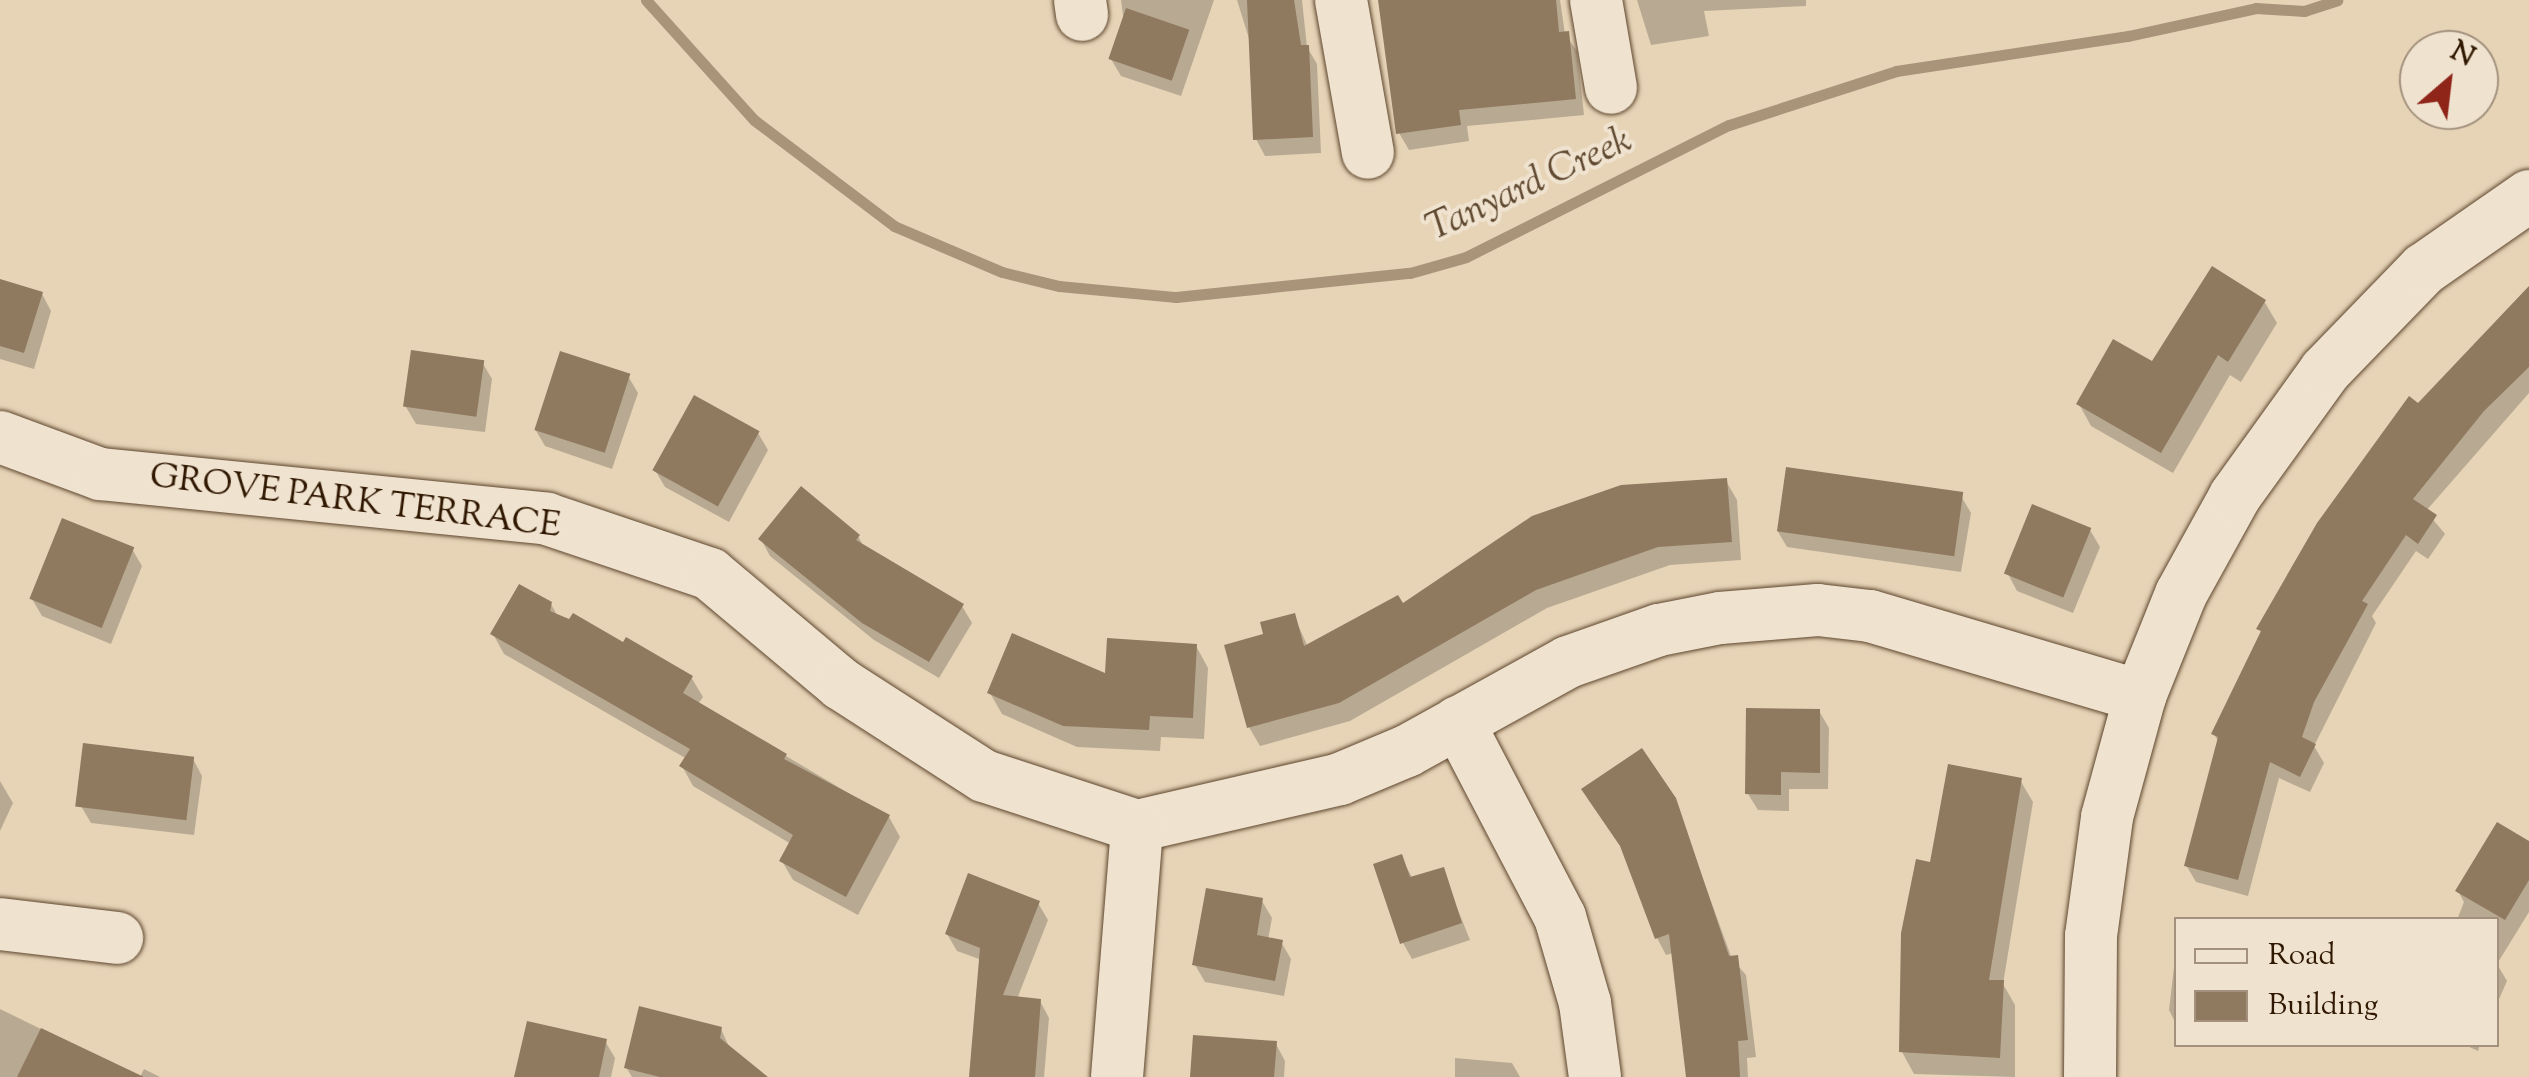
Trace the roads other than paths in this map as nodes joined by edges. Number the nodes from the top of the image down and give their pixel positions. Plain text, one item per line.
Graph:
1 (1341, 0) edge
2 (1596, 0) edge
3 (1611, 88) dead end
4 (1368, 153) dead end
5 (2529, 196) edge
6 (0, 436) edge
7 (2140, 696) junction
8 (1458, 722) junction
9 (1137, 826) junction
10 (0, 924) edge
11 (117, 938) dead end
12 (1117, 1077) edge
13 (1595, 1077) edge
14 (2090, 1077) edge

1 - 4 street
2 - 3 street
5 - 7 street
6 - 9 street, GROVE PARK TERRACE
7 - 8 street
7 - 14 street
8 - 9 street
8 - 13 street
9 - 12 street
10 - 11 street

